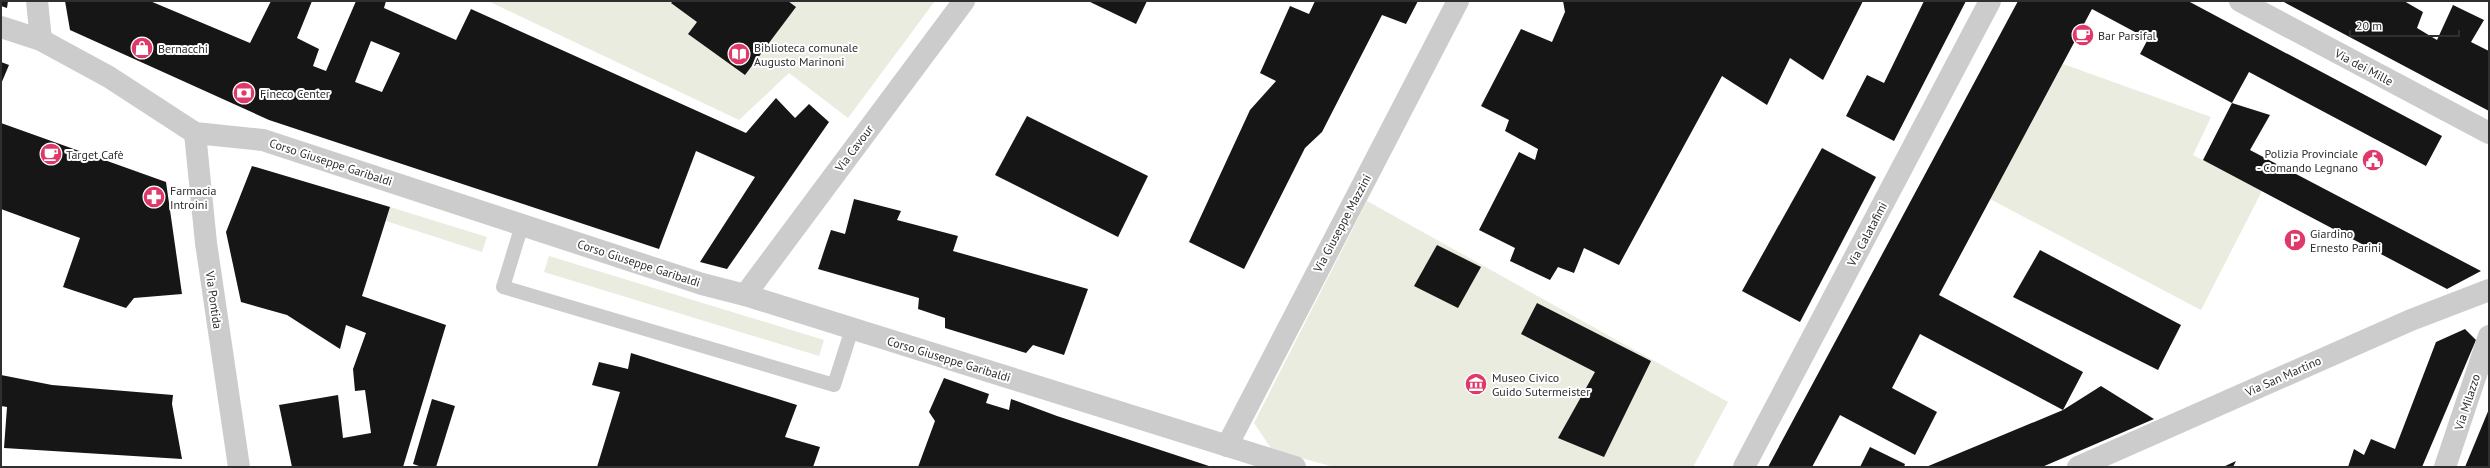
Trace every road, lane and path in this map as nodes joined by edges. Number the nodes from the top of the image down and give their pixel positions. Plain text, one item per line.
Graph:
1 (38, 1) edge
2 (964, 1) edge
3 (1458, 1) edge
4 (1990, 1) edge
5 (2240, 1) edge
6 (1, 26) edge
7 (41, 40) junction
8 (2489, 132) edge
9 (195, 133) junction
10 (522, 225) junction
11 (2489, 290) edge
12 (745, 295) junction
13 (852, 329) junction
14 (2489, 336) edge
15 (1226, 446) junction
16 (239, 467) edge
17 (1295, 467) edge
18 (1744, 467) edge
19 (2078, 467) edge
20 (2446, 467) edge

1 - 7 street
2 - 12 street, Via Cavour
3 - 15 street, Via Giuseppe Mazzini
4 - 18 street, Via Calatafimi
5 - 8 street, Via dei Mille
6 - 7 street, Corso Giuseppe Garibaldi
7 - 9 street, Corso Giuseppe Garibaldi
9 - 10 street, Corso Giuseppe Garibaldi
9 - 16 street, Via Pontida
10 - 12 street, Corso Giuseppe Garibaldi
10 - 13 lane
11 - 19 street, Via San Martino
12 - 13 street, Corso Giuseppe Garibaldi
13 - 15 street, Corso Giuseppe Garibaldi
14 - 20 street, Via Milazzo
15 - 17 street, Corso Giuseppe Garibaldi

